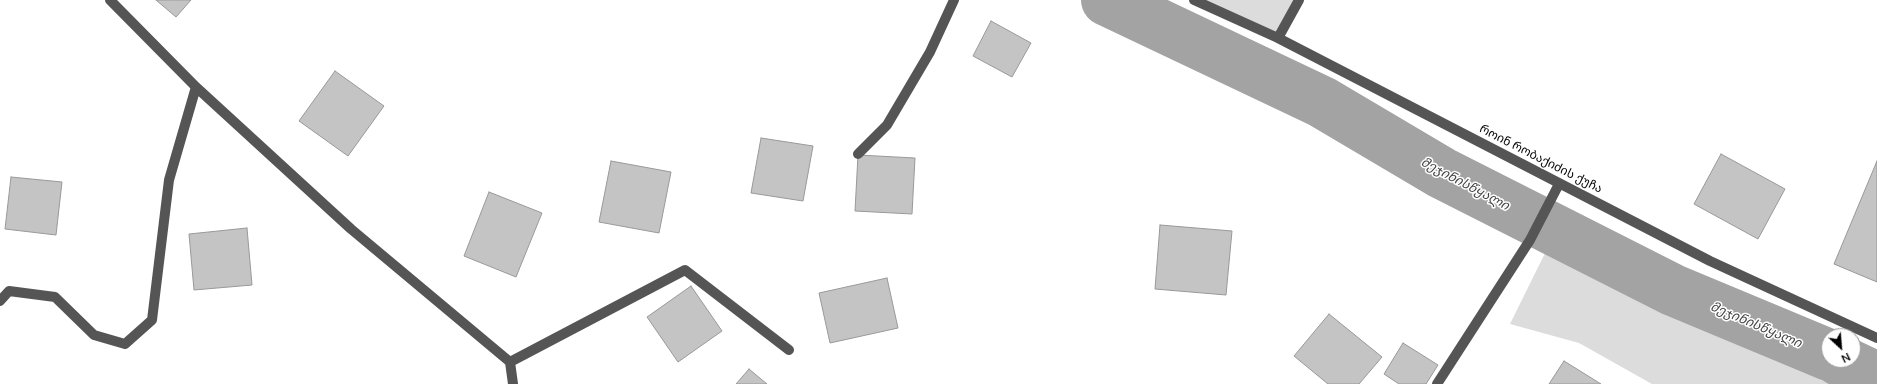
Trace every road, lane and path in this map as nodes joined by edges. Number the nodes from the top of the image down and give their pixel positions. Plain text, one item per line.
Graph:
1 (110, 0) edge
2 (954, 0) edge
3 (1194, 0) edge
4 (1299, 0) edge
5 (1278, 38) junction
6 (196, 87) junction
7 (858, 154) dead end
8 (1559, 184) junction
9 (0, 301) edge
10 (1877, 338) edge
11 (789, 350) dead end
12 (510, 362) junction
13 (513, 384) edge
14 (1437, 384) edge

1 - 6 street
2 - 7 street
3 - 5 street, როინ რობაქიძის ქუჩა
4 - 5 street
5 - 8 street, როინ რობაქიძის ქუჩა
6 - 9 street
6 - 12 street
8 - 10 street, როინ რობაქიძის ქუჩა
8 - 14 street
11 - 12 street
12 - 13 street

